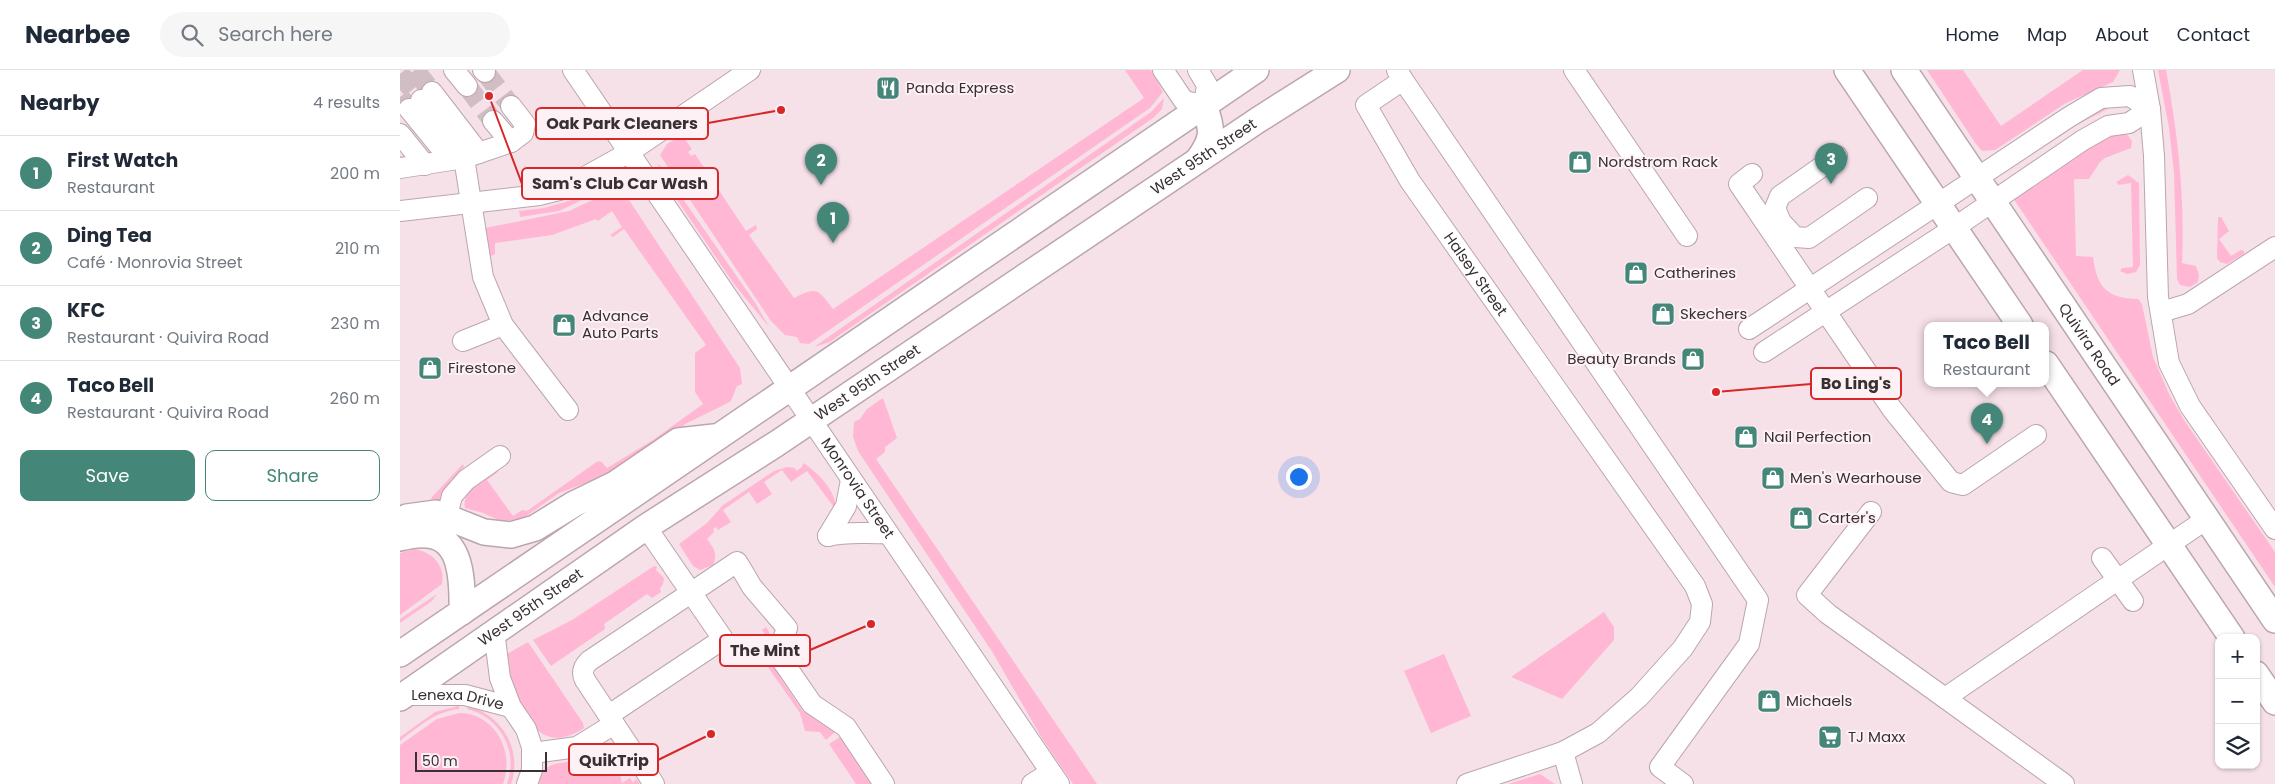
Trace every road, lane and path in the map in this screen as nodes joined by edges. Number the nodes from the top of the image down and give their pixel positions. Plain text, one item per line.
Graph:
1 (454, 70) edge
2 (573, 70) edge
3 (750, 70) edge
4 (1163, 70) edge
5 (1198, 70) edge
6 (1256, 70) edge
7 (1337, 70) edge
8 (1574, 70) edge
9 (1847, 70) edge
10 (1904, 70) edge
11 (2143, 70) edge
12 (1400, 75) edge
13 (466, 86) tunnel mouth
14 (421, 100) tunnel mouth
15 (1204, 105) junction
16 (511, 106) tunnel mouth
17 (2150, 109) junction
18 (1258, 120) junction
19 (493, 121) tunnel mouth
20 (400, 134) edge
21 (511, 142) junction
22 (628, 153) junction
23 (1837, 156) dead end
24 (464, 157) junction
25 (1196, 163) junction
26 (408, 165) edge
27 (1752, 174) dead end
28 (1977, 177) junction
29 (1867, 198) dead end
30 (1994, 201) junction
31 (472, 202) junction
32 (1937, 203) junction
33 (400, 211) edge
34 (1954, 228) junction
35 (1687, 236) dead end
36 (2275, 247) edge
37 (1810, 288) junction
38 (1826, 312) junction
39 (2161, 312) junction
40 (2018, 322) edge
41 (502, 324) junction
42 (1749, 329) dead end
43 (463, 340) dead end
44 (1764, 352) dead end
45 (2049, 368) edge
46 (788, 387) junction
47 (568, 410) dead end
48 (811, 421) junction
49 (2036, 435) dead end
50 (717, 437) junction
51 (500, 456) dead end
52 (851, 480) junction
53 (1871, 512) dead end
54 (447, 516) junction
55 (2208, 518) junction
56 (400, 521) edge
57 (646, 527) junction
58 (2275, 529) edge
59 (887, 533) junction
60 (400, 538) edge
61 (2168, 545) junction
62 (2102, 558) dead end
63 (2117, 580) junction
64 (690, 592) junction
65 (2133, 601) dead end
66 (462, 612) junction
67 (2275, 620) edge
68 (494, 631) junction
69 (2229, 634) edge
70 (400, 654) edge
71 (2259, 679) edge
72 (402, 697) edge
73 (1945, 698) junction
74 (2275, 702) edge
75 (511, 706) junction
76 (611, 720) junction
77 (1563, 752) junction
78 (533, 753) junction
79 (1055, 778) edge
80 (527, 784) edge
81 (654, 784) edge
82 (884, 784) edge
83 (1032, 784) edge
84 (1467, 784) edge
85 (1572, 784) edge
86 (1683, 784) edge
87 (2064, 784) edge

1 - 13 street
2 - 22 street, Monrovia Street
3 - 22 street
4 - 15 street
5 - 15 street
6 - 15 main road
7 - 18 main road, West 95th Street
8 - 35 street
9 - 32 main road
10 - 28 main road, Quivira Road
11 - 17 street
12 - 77 street, Halsey Street
12 - 86 street
14 - 24 street
15 - 18 main road
15 - 25 main road
15 - 46 main road
16 - 21 street
17 - 28 street
17 - 30 street
17 - 39 street
18 - 25 main road, West 95th Street
19 - 21 street
20 - 26 street
21 - 24 street
22 - 31 street
22 - 46 street, Monrovia Street
23 - 29 street
24 - 26 street
24 - 31 street
25 - 48 main road, West 95th Street
27 - 37 street
28 - 30 main road, Quivira Road
28 - 32 street
30 - 34 street
30 - 55 main road, Quivira Road
31 - 33 street
31 - 41 street
32 - 34 main road
32 - 37 street
34 - 38 street
34 - 40 main road
36 - 39 street
37 - 38 street
37 - 42 street
38 - 44 street
38 - 49 street
39 - 58 street
41 - 43 street
41 - 47 street
45 - 61 main road
46 - 48 street, Monrovia Street
46 - 50 main road
48 - 52 street, Monrovia Street
48 - 57 main road, West 95th Street
50 - 54 main road
50 - 66 main road
51 - 54 street
52 - 59 street, Monrovia Street
52 - 59 street
53 - 73 street
54 - 56 main road
55 - 61 street
55 - 67 main road, Quivira Road
57 - 64 street
57 - 68 main road, West 95th Street
59 - 79 street, Monrovia Street
60 - 66 main road
61 - 63 street
61 - 69 main road
62 - 63 street
63 - 65 street
63 - 73 street
64 - 76 street
64 - 76 street
64 - 82 street
66 - 70 main road
68 - 72 main road, West 95th Street
68 - 75 street, Lenexa Drive
71 - 74 main road
72 - 75 street, Lenexa Drive
73 - 87 street
75 - 78 street, Lenexa Drive
76 - 78 street
76 - 81 street
77 - 84 street
77 - 85 street
78 - 80 street, Lenexa Drive
79 - 83 street

